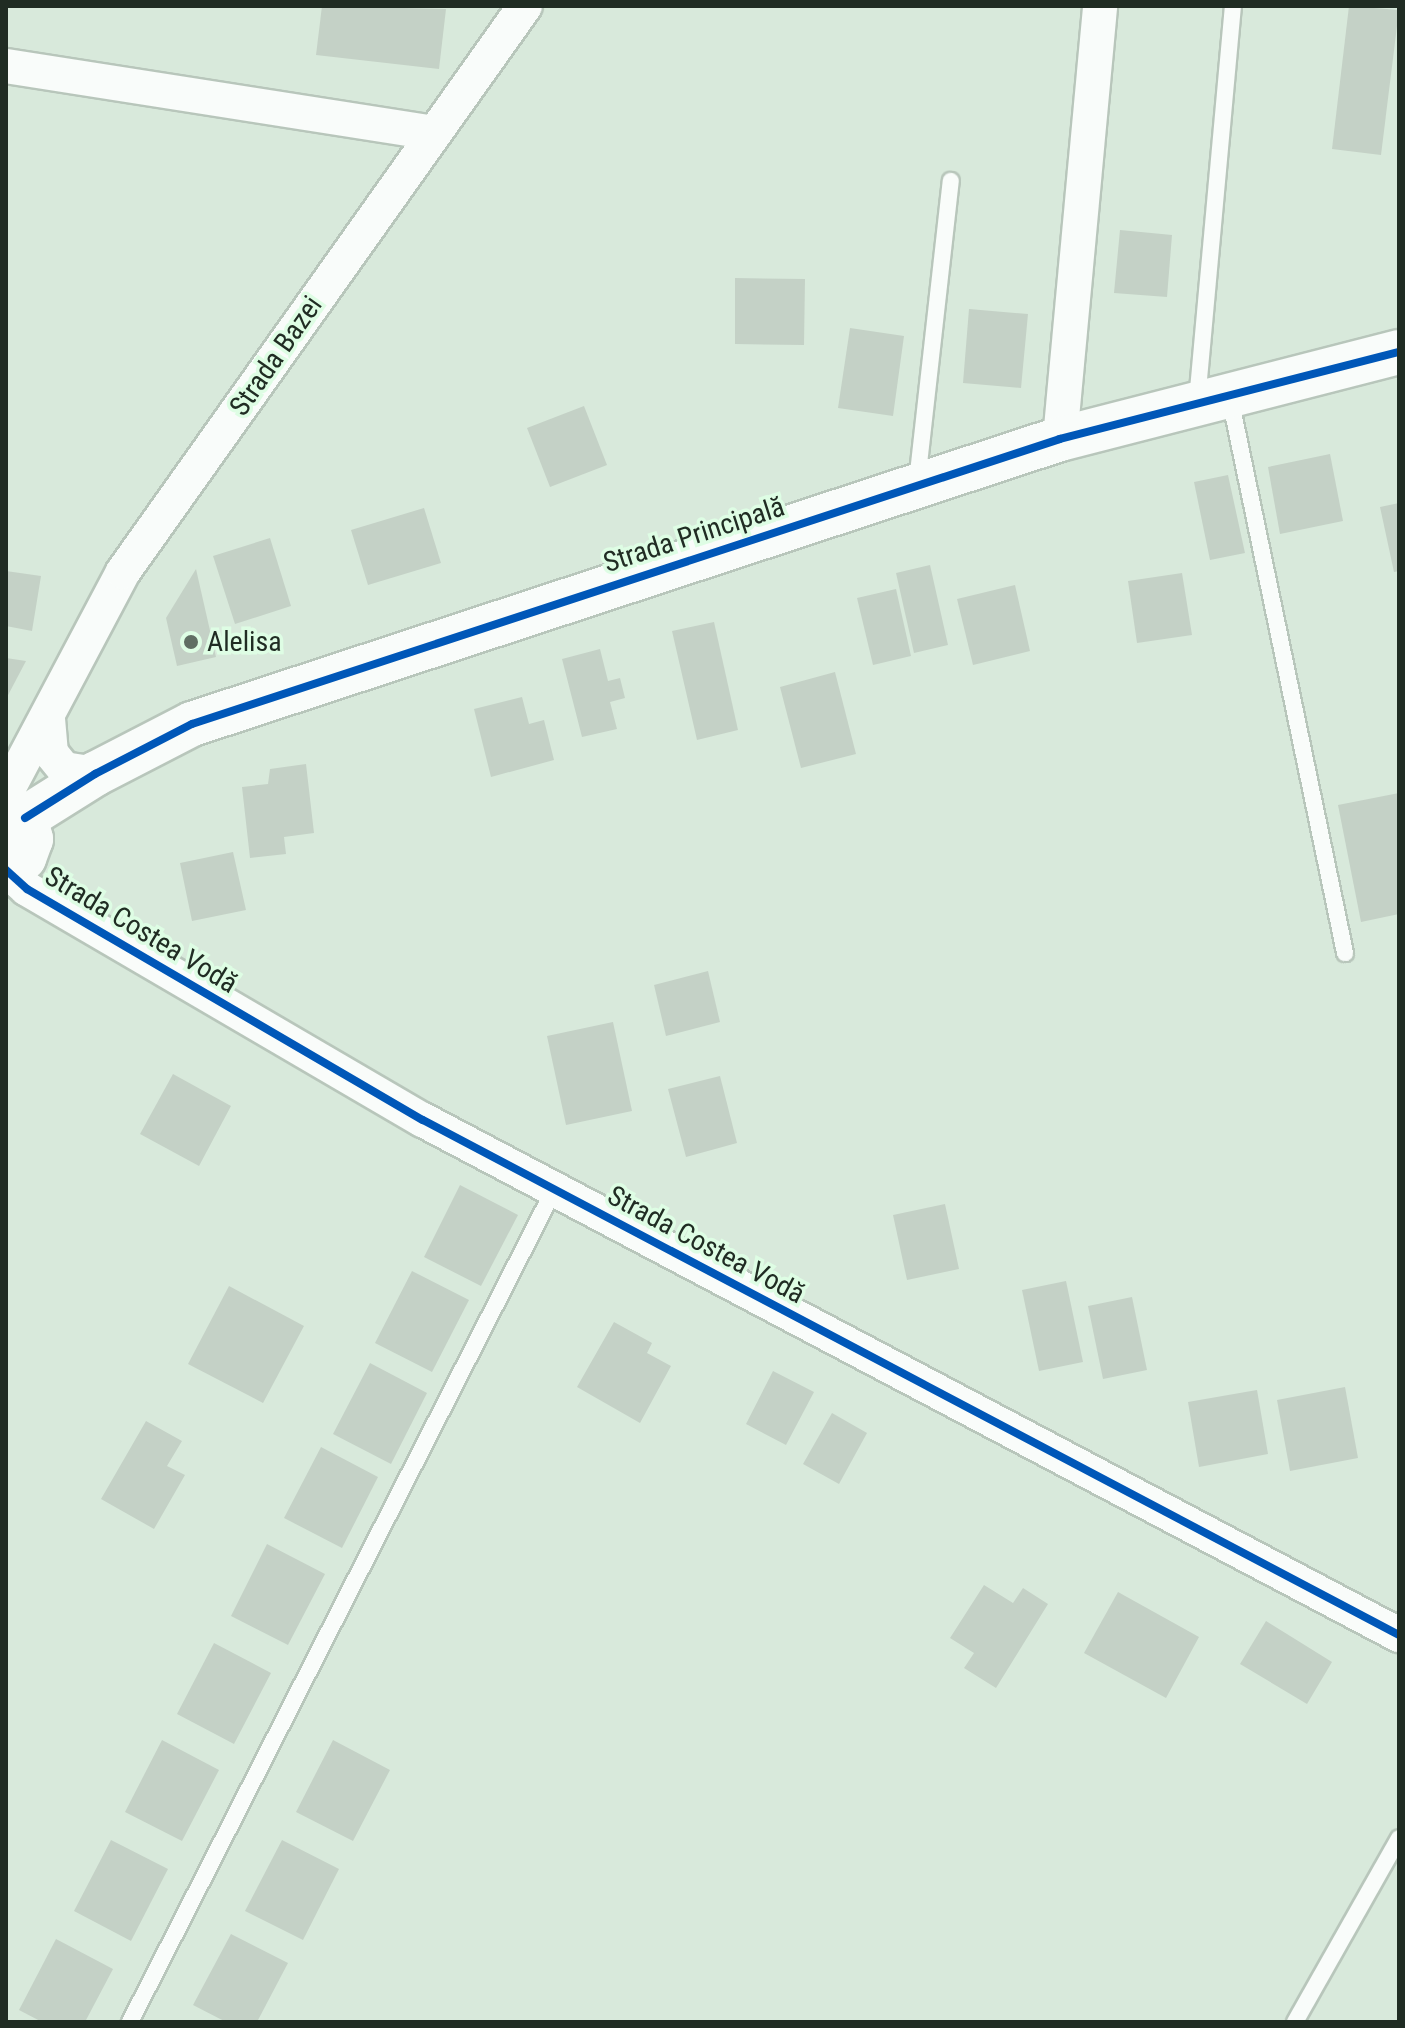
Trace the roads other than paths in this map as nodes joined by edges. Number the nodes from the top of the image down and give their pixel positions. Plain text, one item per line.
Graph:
1 (525, 6) edge
2 (1100, 6) edge
3 (1233, 6) edge
4 (6, 66) edge
5 (434, 133) junction
6 (951, 181) dead end
7 (1399, 352) edge
8 (1213, 399) junction
9 (1060, 439) junction
10 (917, 484) junction
11 (48, 719) junction
12 (95, 774) junction
13 (12, 806) edge
14 (6, 869) edge
15 (1345, 953) dead end
16 (554, 1190) junction
17 (1399, 1635) edge
18 (1399, 1838) edge
19 (130, 2022) edge
20 (1295, 2022) edge

1 - 5 street, Strada Bazei
2 - 9 street
3 - 8 lane
4 - 5 street
5 - 11 street, Strada Bazei
6 - 10 lane
7 - 8 street, Strada Principală
8 - 9 street, Strada Principală
8 - 15 lane
9 - 10 street, Strada Principală
10 - 12 street, Strada Principală
11 - 12 street
11 - 13 street, Strada Bazei
12 - 13 street, Strada Principală
13 - 14 street
14 - 16 street, Strada Costea Vodă
16 - 17 street, Strada Costea Vodă
16 - 19 lane
18 - 20 lane

